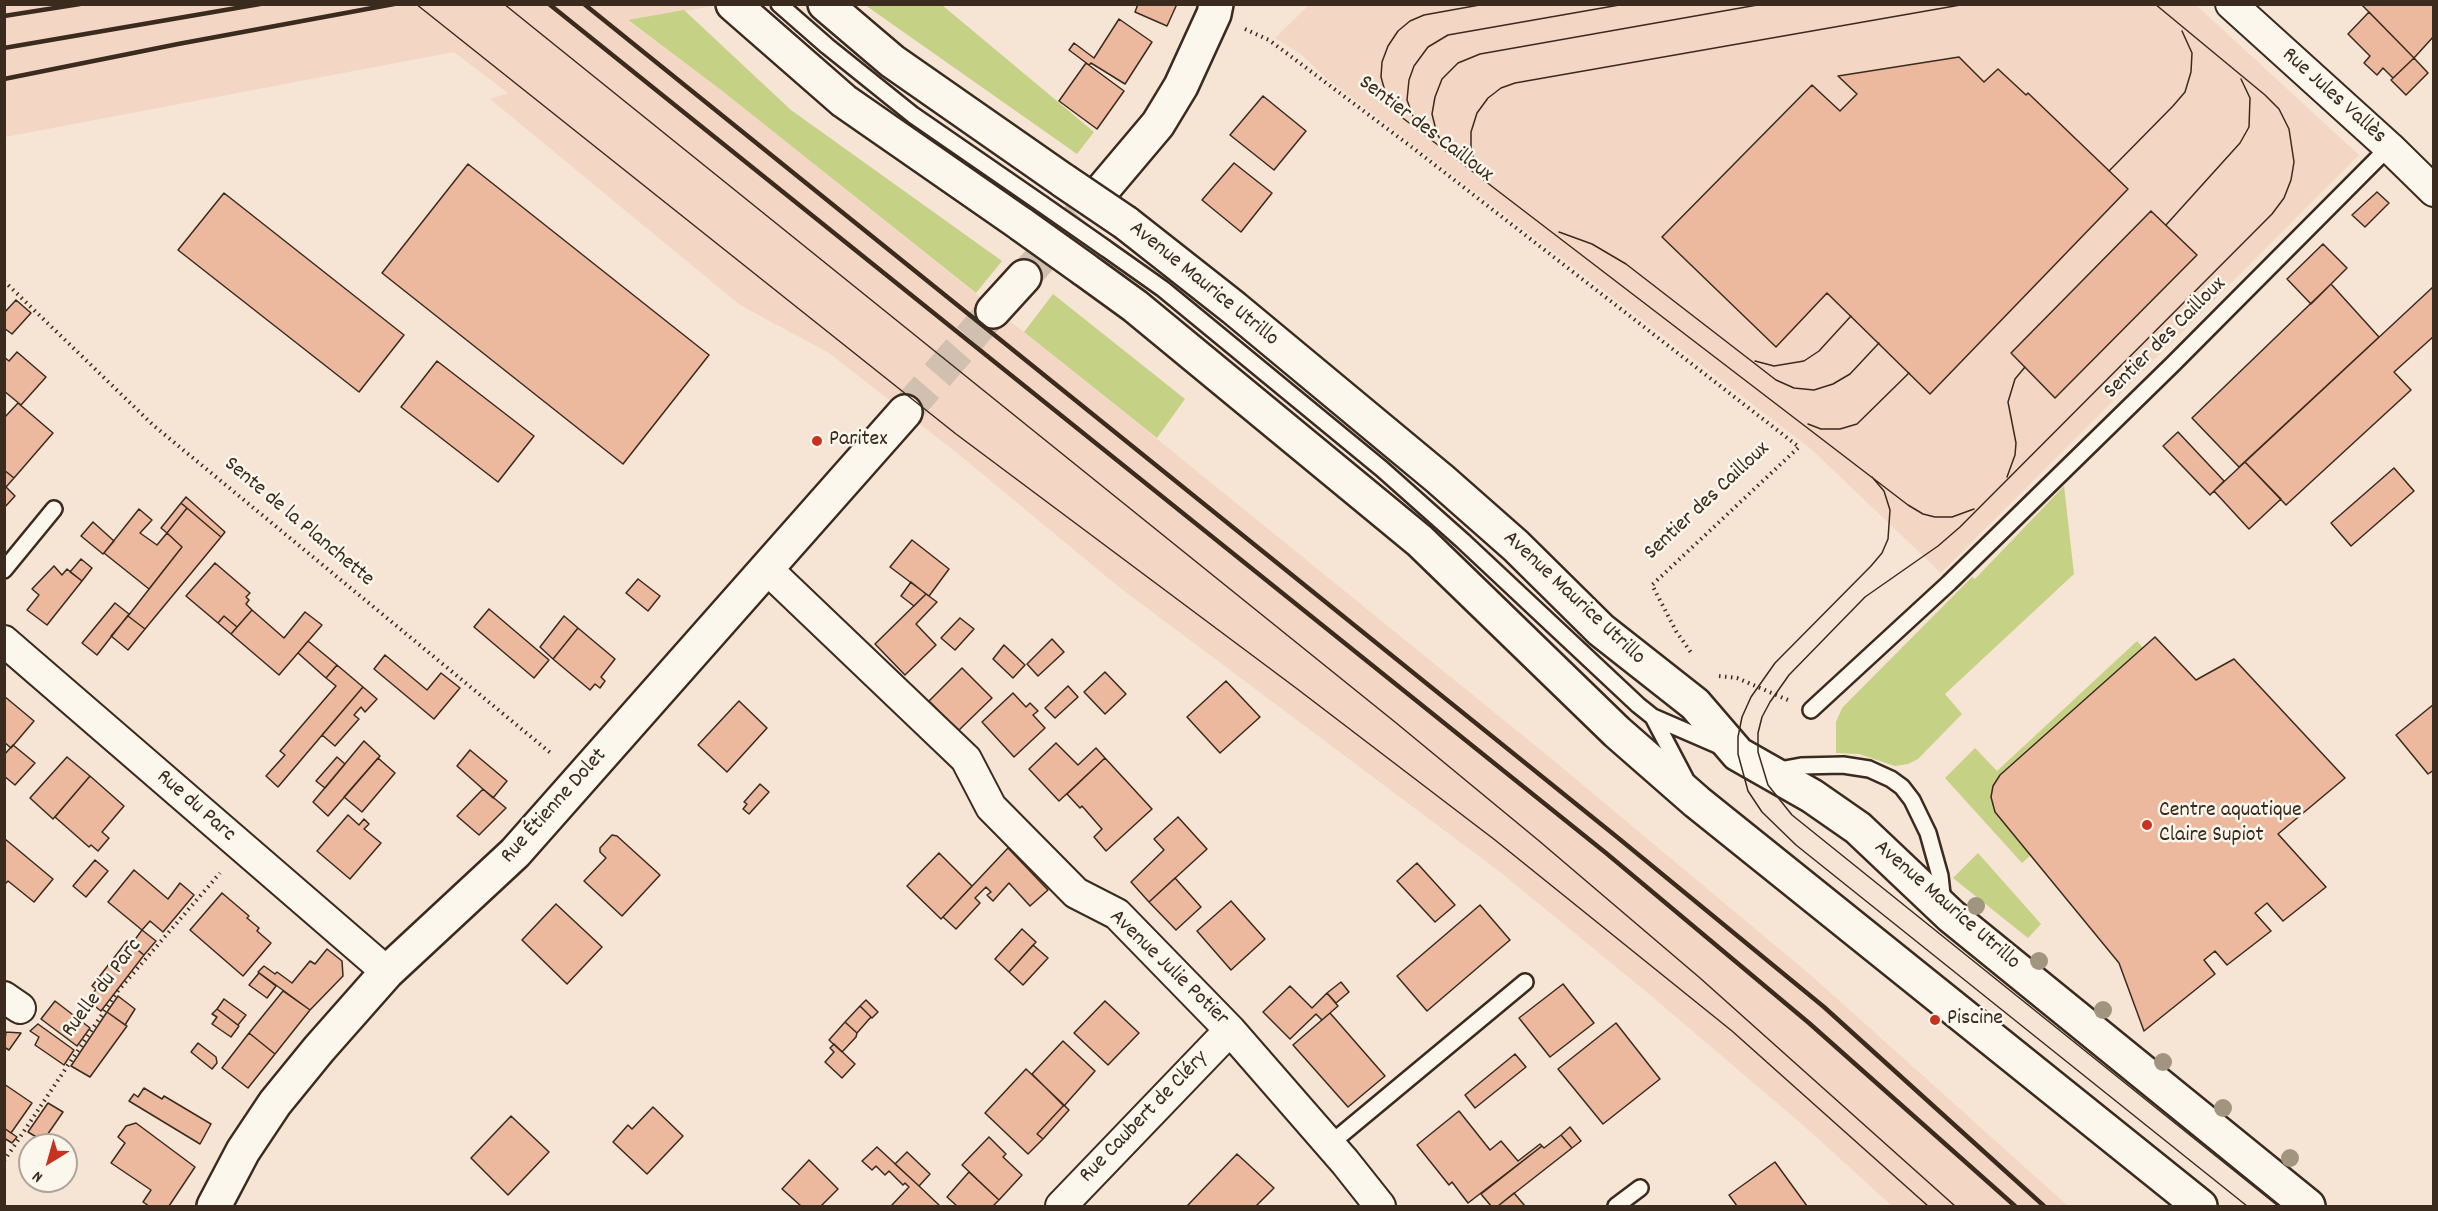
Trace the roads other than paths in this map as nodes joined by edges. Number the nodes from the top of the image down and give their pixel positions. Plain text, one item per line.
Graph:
1 (733, 4) edge
2 (779, 4) edge
3 (825, 4) edge
4 (2231, 4) edge
5 (1215, 9) edge
6 (2389, 147) junction
7 (1104, 188) tunnel mouth
8 (2433, 191) edge
9 (1031, 214) junction
10 (1095, 259) junction
11 (1024, 277) tunnel mouth
12 (993, 311) tunnel mouth
13 (905, 412) tunnel mouth
14 (54, 509) dead end
15 (767, 569) junction
16 (4, 570) edge
17 (4, 641) edge
18 (1811, 710) road end
19 (1653, 717) junction
20 (1738, 754) junction
21 (1770, 772) junction
22 (1697, 802) junction
23 (1944, 909) junction
24 (387, 972) junction
25 (1526, 982) dead end
26 (1230, 1030) junction
27 (1330, 1144) junction
28 (1640, 1188) dead end
29 (214, 1206) edge
30 (1061, 1206) edge
31 (1380, 1206) edge
32 (1616, 1206) edge
33 (2200, 1206) edge
34 (2308, 1206) edge

1 - 9 street
2 - 9 lane
3 - 20 street, Avenue Maurice Utrillo, bridge
4 - 6 street, Rue Jules Vallès
5 - 7 street
6 - 8 street, Rue Jules Vallès
6 - 18 lane, Sentier des Cailloux
9 - 10 street, bridge
10 - 19 lane
10 - 22 street
11 - 12 street
13 - 15 street, Rue Étienne Dolet
14 - 16 lane
15 - 24 street, Rue Étienne Dolet
15 - 26 street, Avenue Julie Potier
17 - 24 street, Rue du Parc
19 - 20 lane
19 - 22 lane
20 - 21 street, Avenue Maurice Utrillo
21 - 23 street, Avenue Maurice Utrillo
21 - 23 lane
22 - 33 street
23 - 34 street, Avenue Maurice Utrillo
24 - 29 street, Rue Étienne Dolet
25 - 27 lane
26 - 27 street, Avenue Julie Potier
26 - 30 street, Rue Caubert de Cléry
27 - 31 street, Avenue Julie Potier
28 - 32 lane

